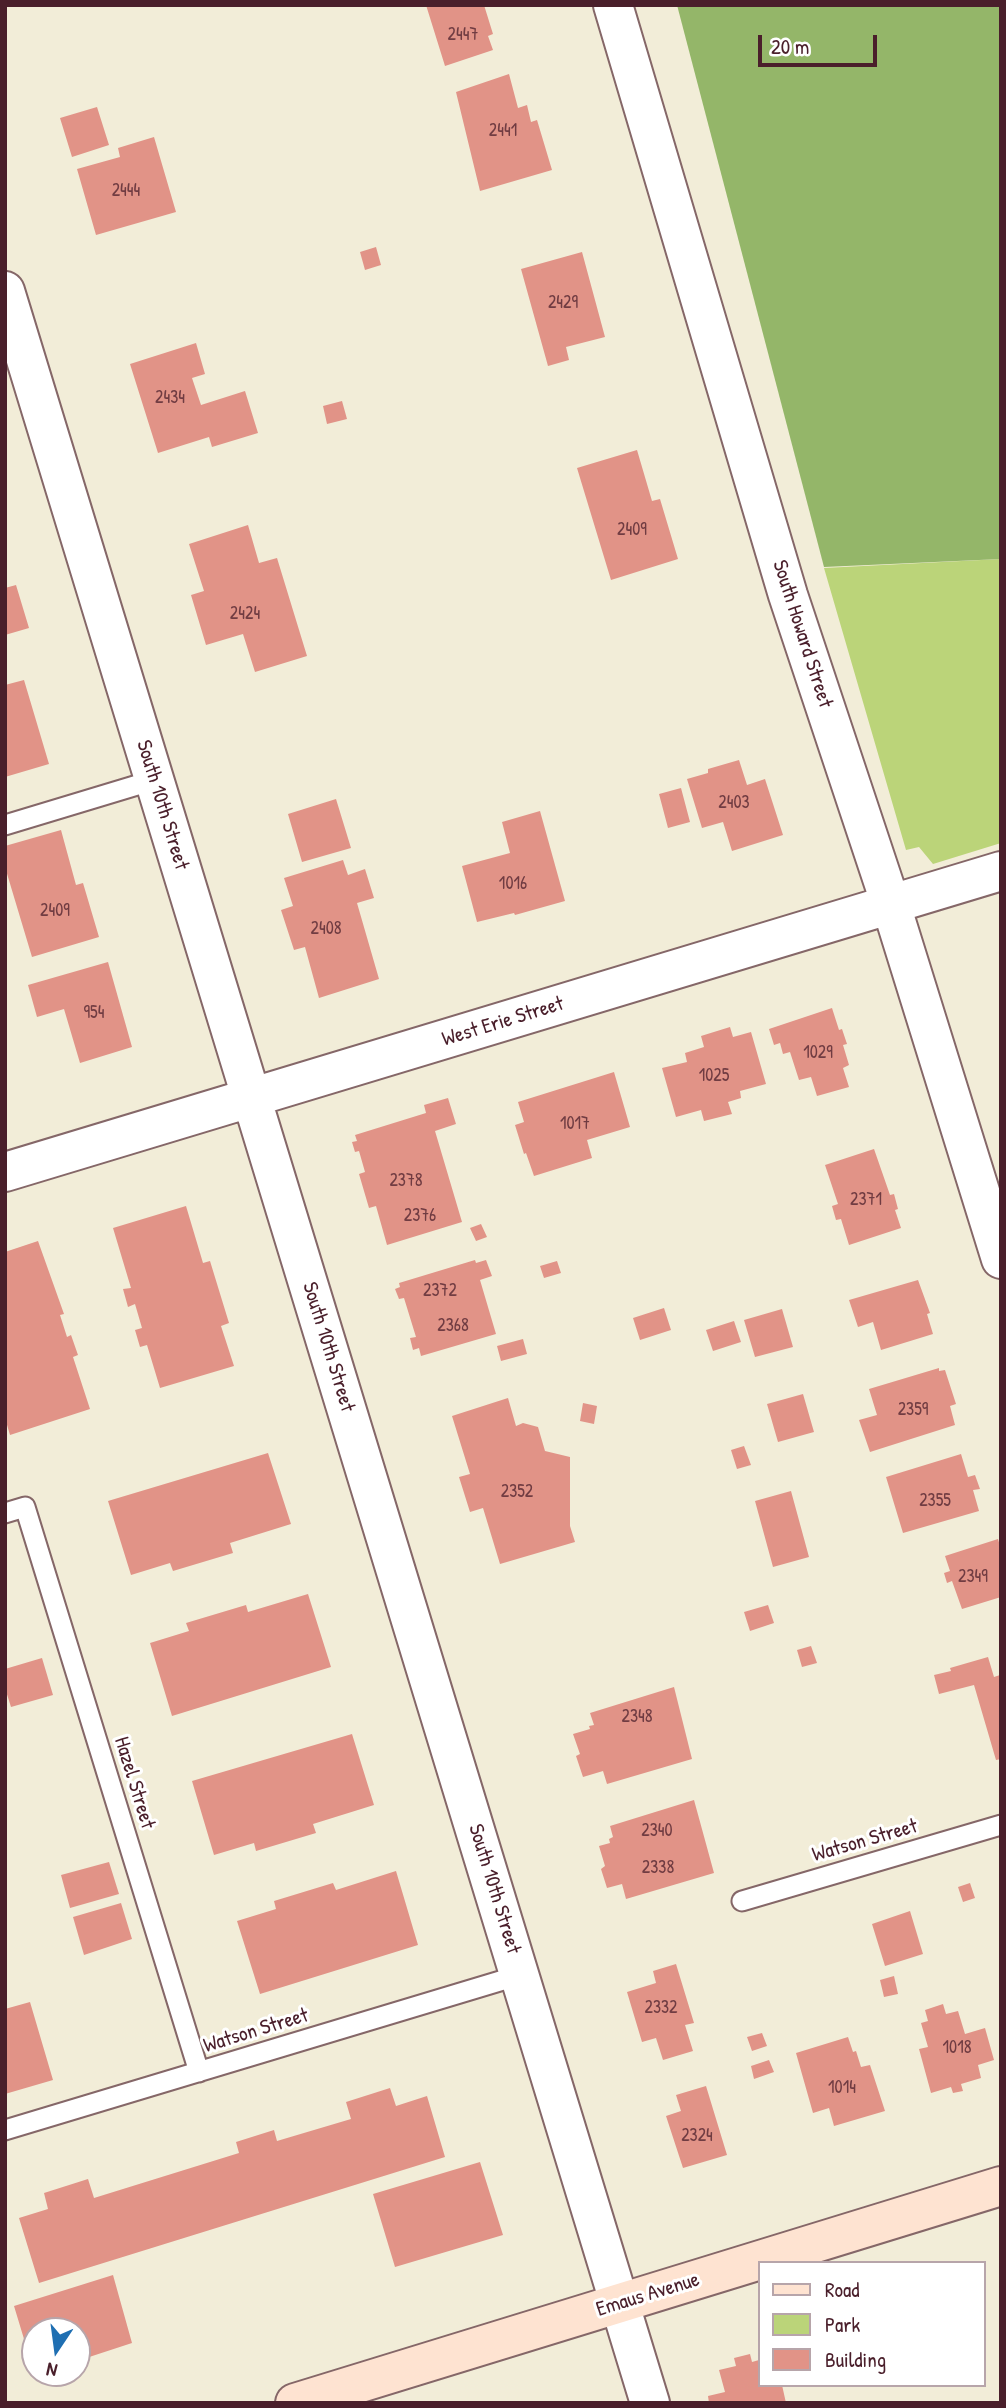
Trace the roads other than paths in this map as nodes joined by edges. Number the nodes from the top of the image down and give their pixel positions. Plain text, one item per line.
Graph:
1 (613, 5) edge
2 (5, 291) edge
3 (14, 354) edge
4 (155, 780) junction
5 (5, 825) edge
6 (1001, 871) edge
7 (891, 905) junction
8 (251, 1097) junction
9 (5, 1172) edge
10 (1001, 1259) edge
11 (5, 1513) edge
12 (1001, 1825) edge
13 (742, 1901) dead end
14 (520, 1975) junction
15 (199, 2072) junction
16 (5, 2130) edge
17 (1001, 2186) edge
18 (621, 2303) junction
19 (295, 2403) edge
20 (650, 2403) edge

1 - 7 street, South Howard Street
2 - 3 street, South 10th Street
3 - 4 street, South 10th Street
4 - 5 lane
4 - 8 street, South 10th Street
6 - 7 street, West Erie Street
7 - 8 street, West Erie Street
7 - 10 street, South Howard Street
8 - 9 street, West Erie Street
8 - 14 street, South 10th Street
11 - 15 lane, Hazel Street
12 - 13 lane, Watson Street
14 - 15 lane, Watson Street
14 - 18 street, South 10th Street
15 - 16 lane, Watson Street
17 - 18 main road, Emaus Avenue
18 - 19 main road, Emaus Avenue
18 - 20 street, South 10th Street

